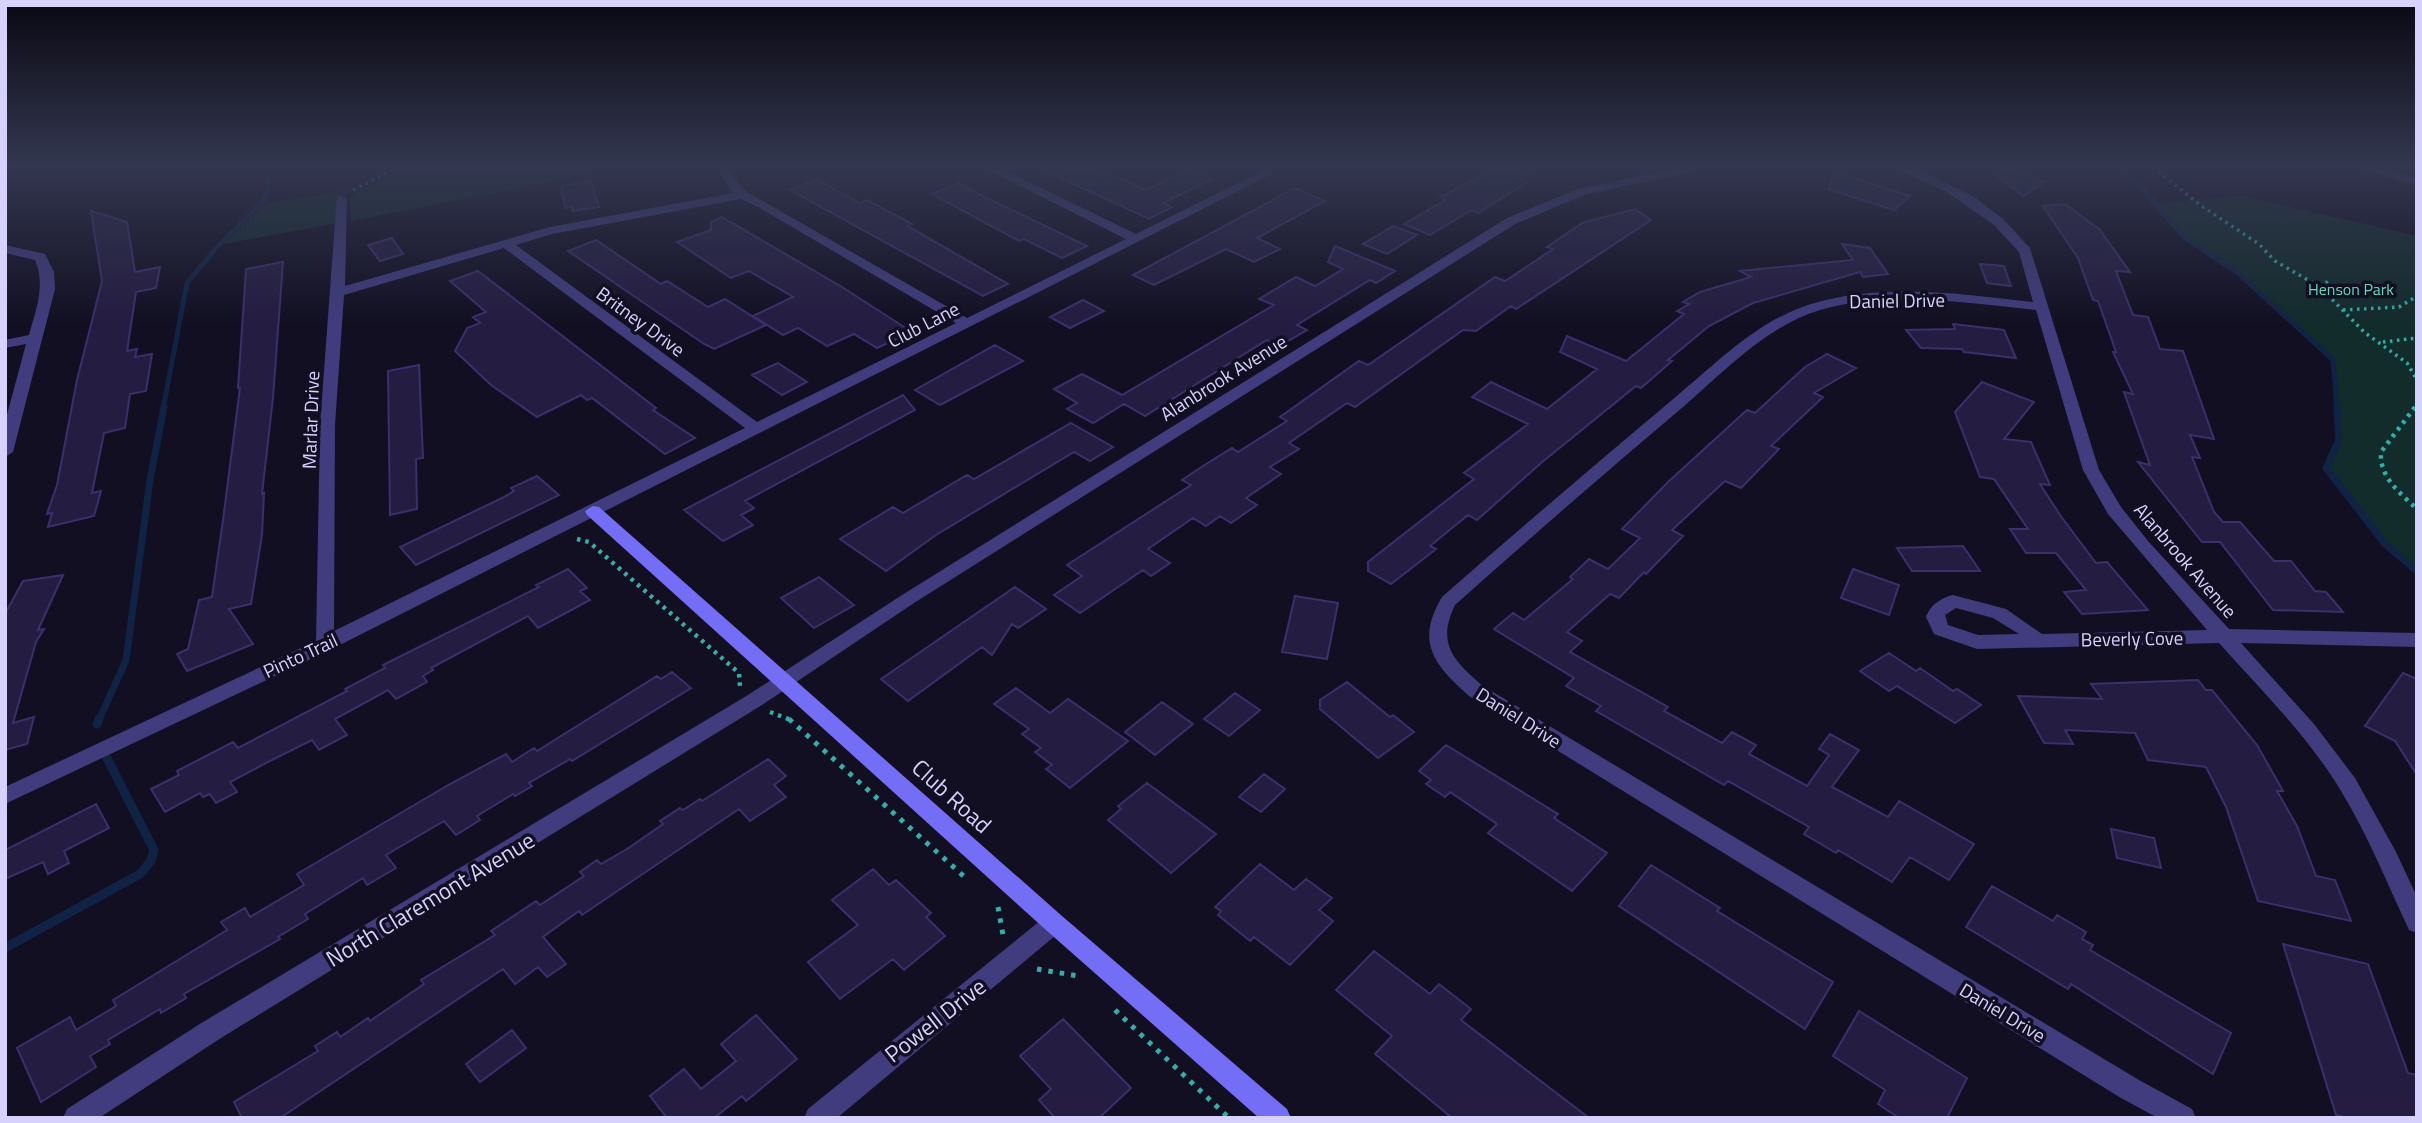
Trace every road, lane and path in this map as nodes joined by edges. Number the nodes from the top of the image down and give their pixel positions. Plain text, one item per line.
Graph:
1 (341, 219) edge
2 (612, 219) edge
3 (788, 219) edge
4 (1096, 219) edge
5 (1176, 219) edge
6 (1514, 219) edge
7 (1996, 219) edge
8 (2222, 219) edge
9 (1137, 239) junction
10 (505, 243) junction
11 (5, 249) edge
12 (2330, 280) dead end
13 (2320, 287) junction
14 (339, 292) junction
15 (2417, 296) edge
16 (2043, 307) junction
17 (2342, 309) junction
18 (966, 323) junction
19 (33, 338) junction
20 (2417, 338) edge
21 (2381, 342) junction
22 (5, 344) edge
23 (2417, 380) edge
24 (2417, 404) edge
25 (756, 429) junction
26 (5, 452) edge
27 (2417, 509) edge
28 (593, 511) junction
29 (560, 527) junction
30 (2225, 636) junction
31 (2038, 640) junction
32 (2417, 640) edge
33 (325, 644) junction
34 (785, 681) junction
35 (740, 687) dead end
36 (770, 712) dead end
37 (5, 796) edge
38 (970, 881) dead end
39 (990, 899) dead end
40 (1054, 923) junction
41 (2417, 923) edge
42 (1004, 939) dead end
43 (1038, 969) dead end
44 (1089, 986) dead end
45 (1109, 1004) dead end
46 (76, 1118) edge
47 (817, 1118) edge
48 (1229, 1118) edge
49 (1278, 1118) edge
50 (2183, 1118) edge

1 - 14 street, Marlar Drive
2 - 10 street
3 - 18 street
4 - 9 street
5 - 9 street, Club Lane
6 - 34 street, Alanbrook Avenue
7 - 16 street, Alanbrook Avenue
8 - 13 path
9 - 18 street, Club Lane
10 - 14 street
10 - 25 street, Britney Drive
11 - 19 street
12 - 13 path
13 - 17 path
14 - 33 street, Marlar Drive
15 - 17 path
16 - 30 street, Alanbrook Avenue
16 - 50 street, Daniel Drive
17 - 21 path
18 - 25 street, Club Lane
19 - 22 street
19 - 26 street
20 - 21 path
21 - 23 path
24 - 27 path
25 - 28 street, Club Lane
28 - 29 street, Pinto Trail
28 - 34 street, Club Road
29 - 33 street, Pinto Trail
29 - 35 path
30 - 31 street, Beverly Cove
30 - 32 street, Beverly Cove
30 - 41 street, Alanbrook Avenue
31 - 31 street, Beverly Cove
33 - 37 street, Pinto Trail
34 - 40 street, Club Road
34 - 46 street, North Claremont Avenue
36 - 38 path
39 - 42 path
40 - 47 street, Powell Drive
40 - 49 street, Club Road
43 - 44 path
45 - 48 path

